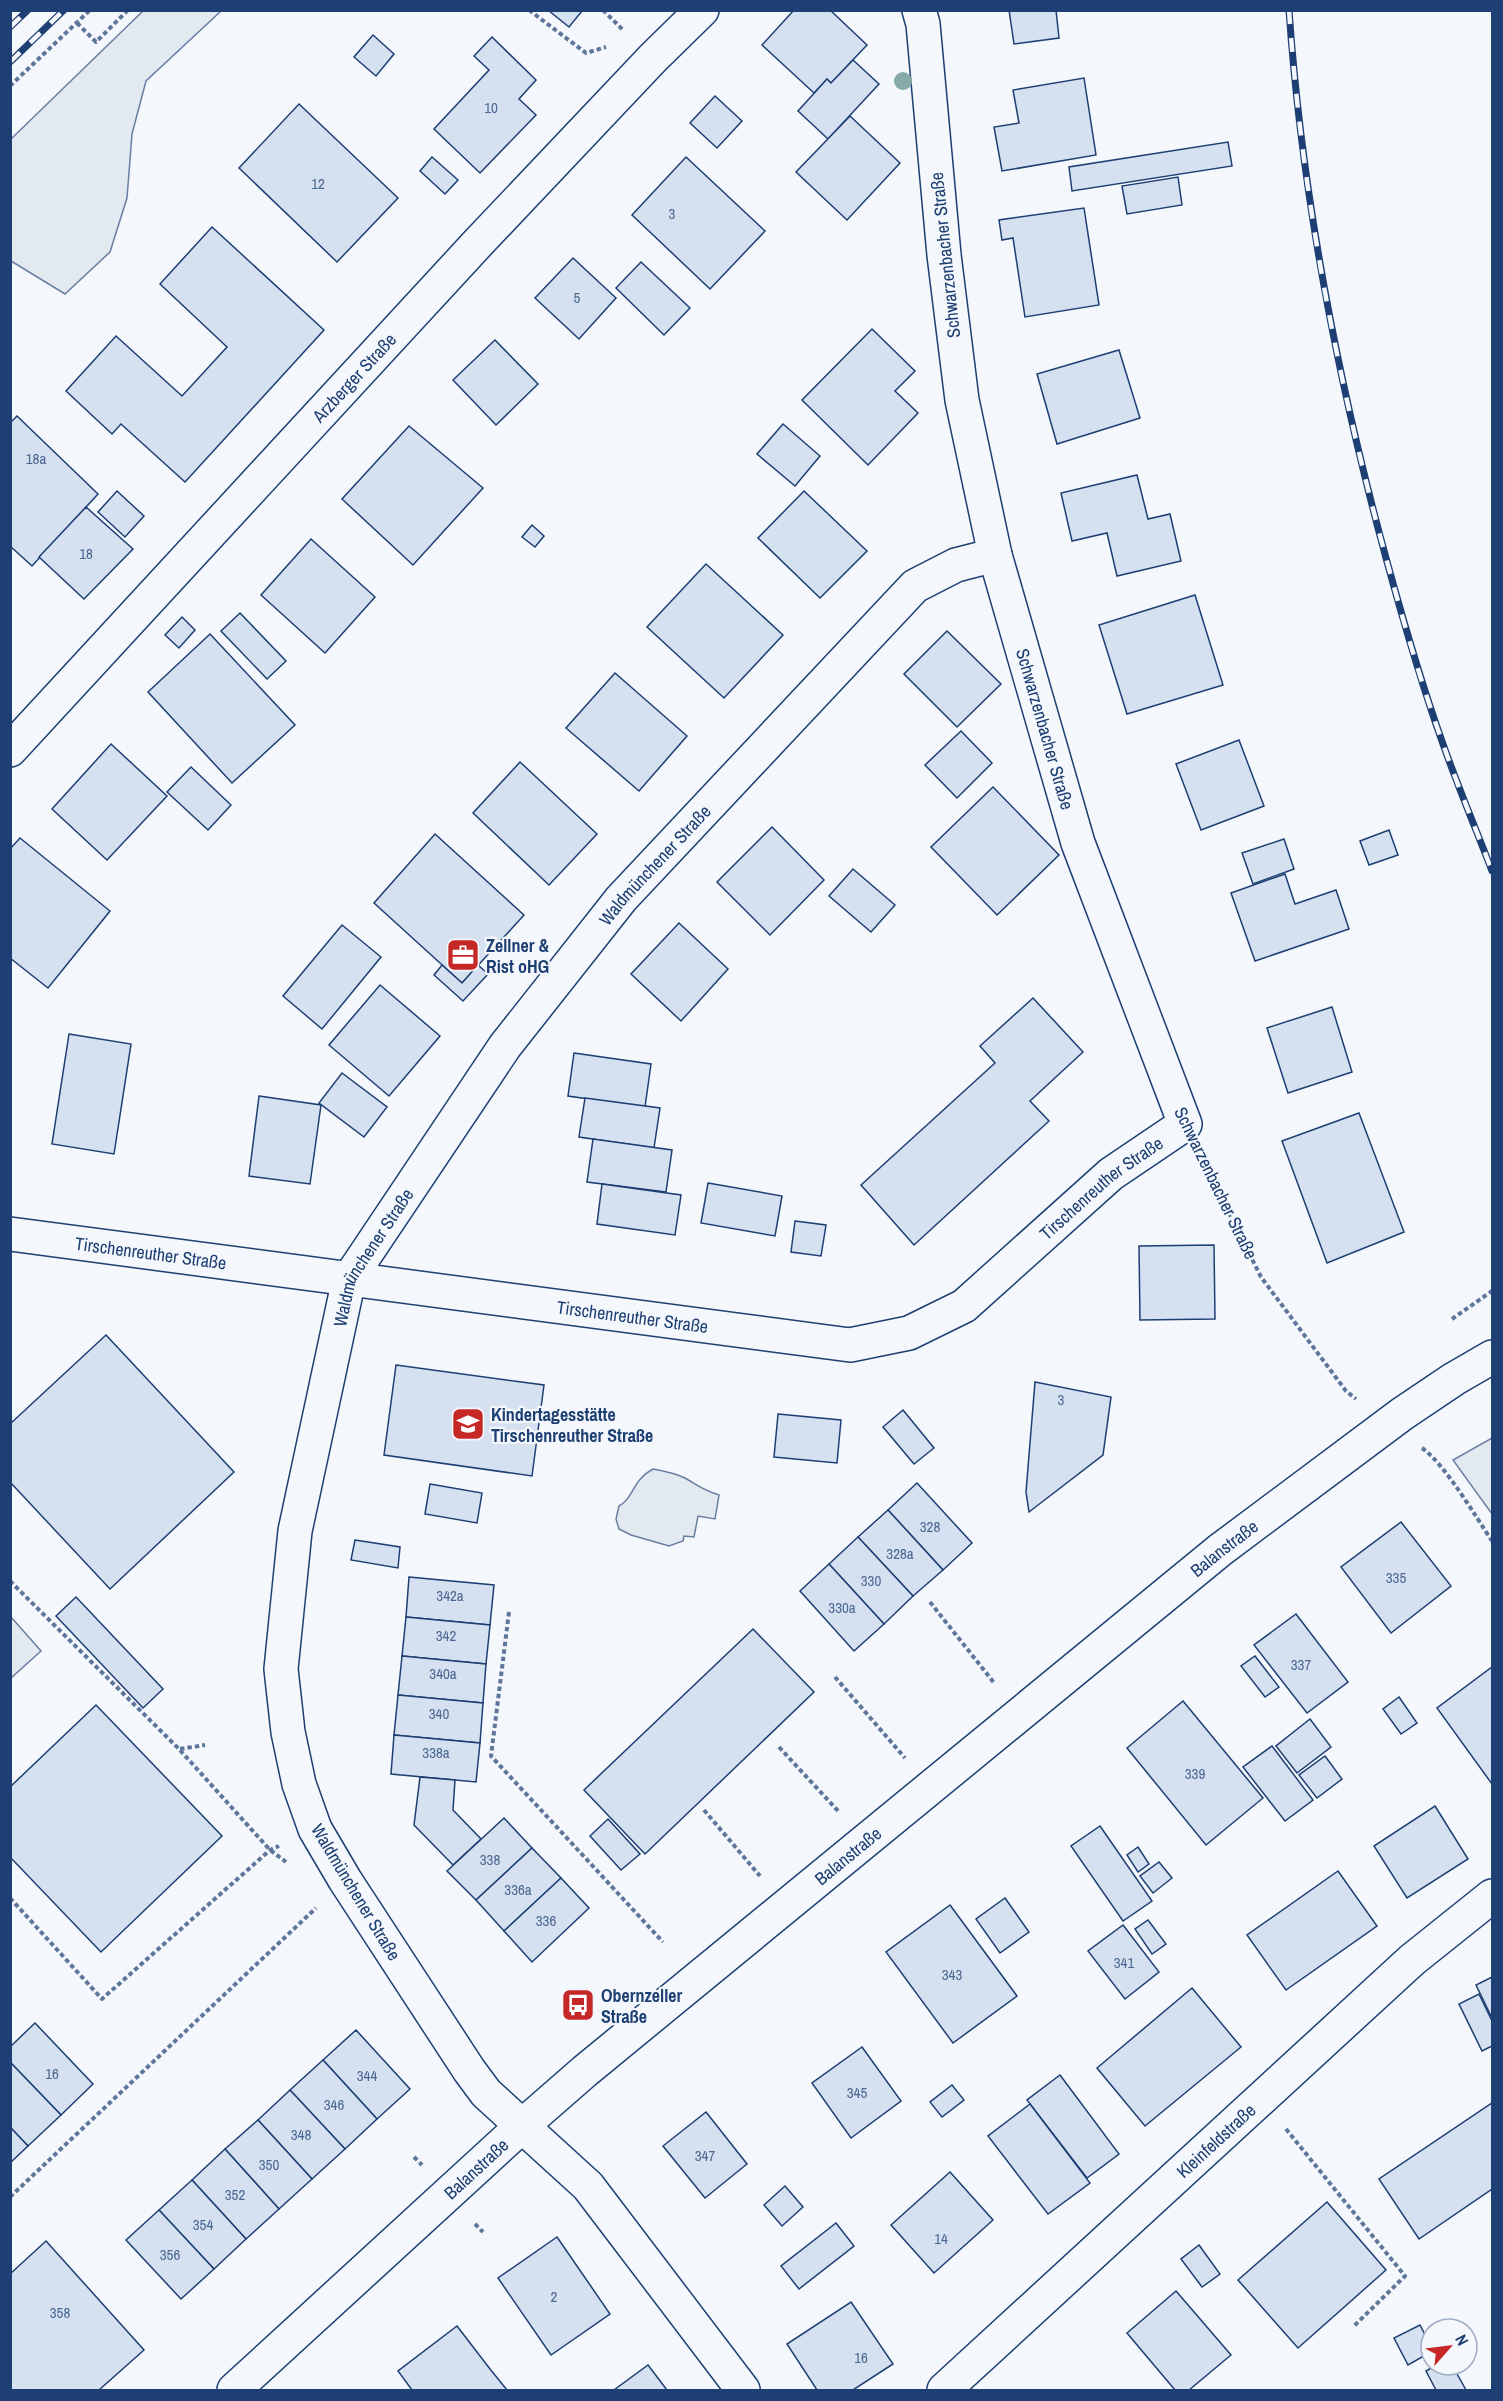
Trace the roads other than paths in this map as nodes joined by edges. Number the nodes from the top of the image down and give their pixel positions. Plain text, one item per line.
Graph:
1 (702, 10) edge
2 (919, 10) edge
3 (995, 555) junction
4 (10, 750) edge
5 (1185, 1124) joint
6 (10, 1234) edge
7 (349, 1279) junction
8 (1492, 1357) edge
9 (1492, 1896) edge
10 (522, 2126) junction
11 (234, 2391) edge
12 (742, 2391) edge
13 (944, 2391) edge

1 - 4 street, Arzberger Straße
2 - 3 street, Schwarzenbacher Straße
3 - 5 street, Schwarzenbacher Straße
3 - 7 street, Waldmünchener Straße
5 - 7 street, Tirschenreuther Straße
6 - 7 street, Tirschenreuther Straße
7 - 10 street, Waldmünchener Straße
8 - 10 street, Balanstraße
9 - 13 street, Kleinfeldstraße
10 - 11 street, Balanstraße
10 - 12 street

